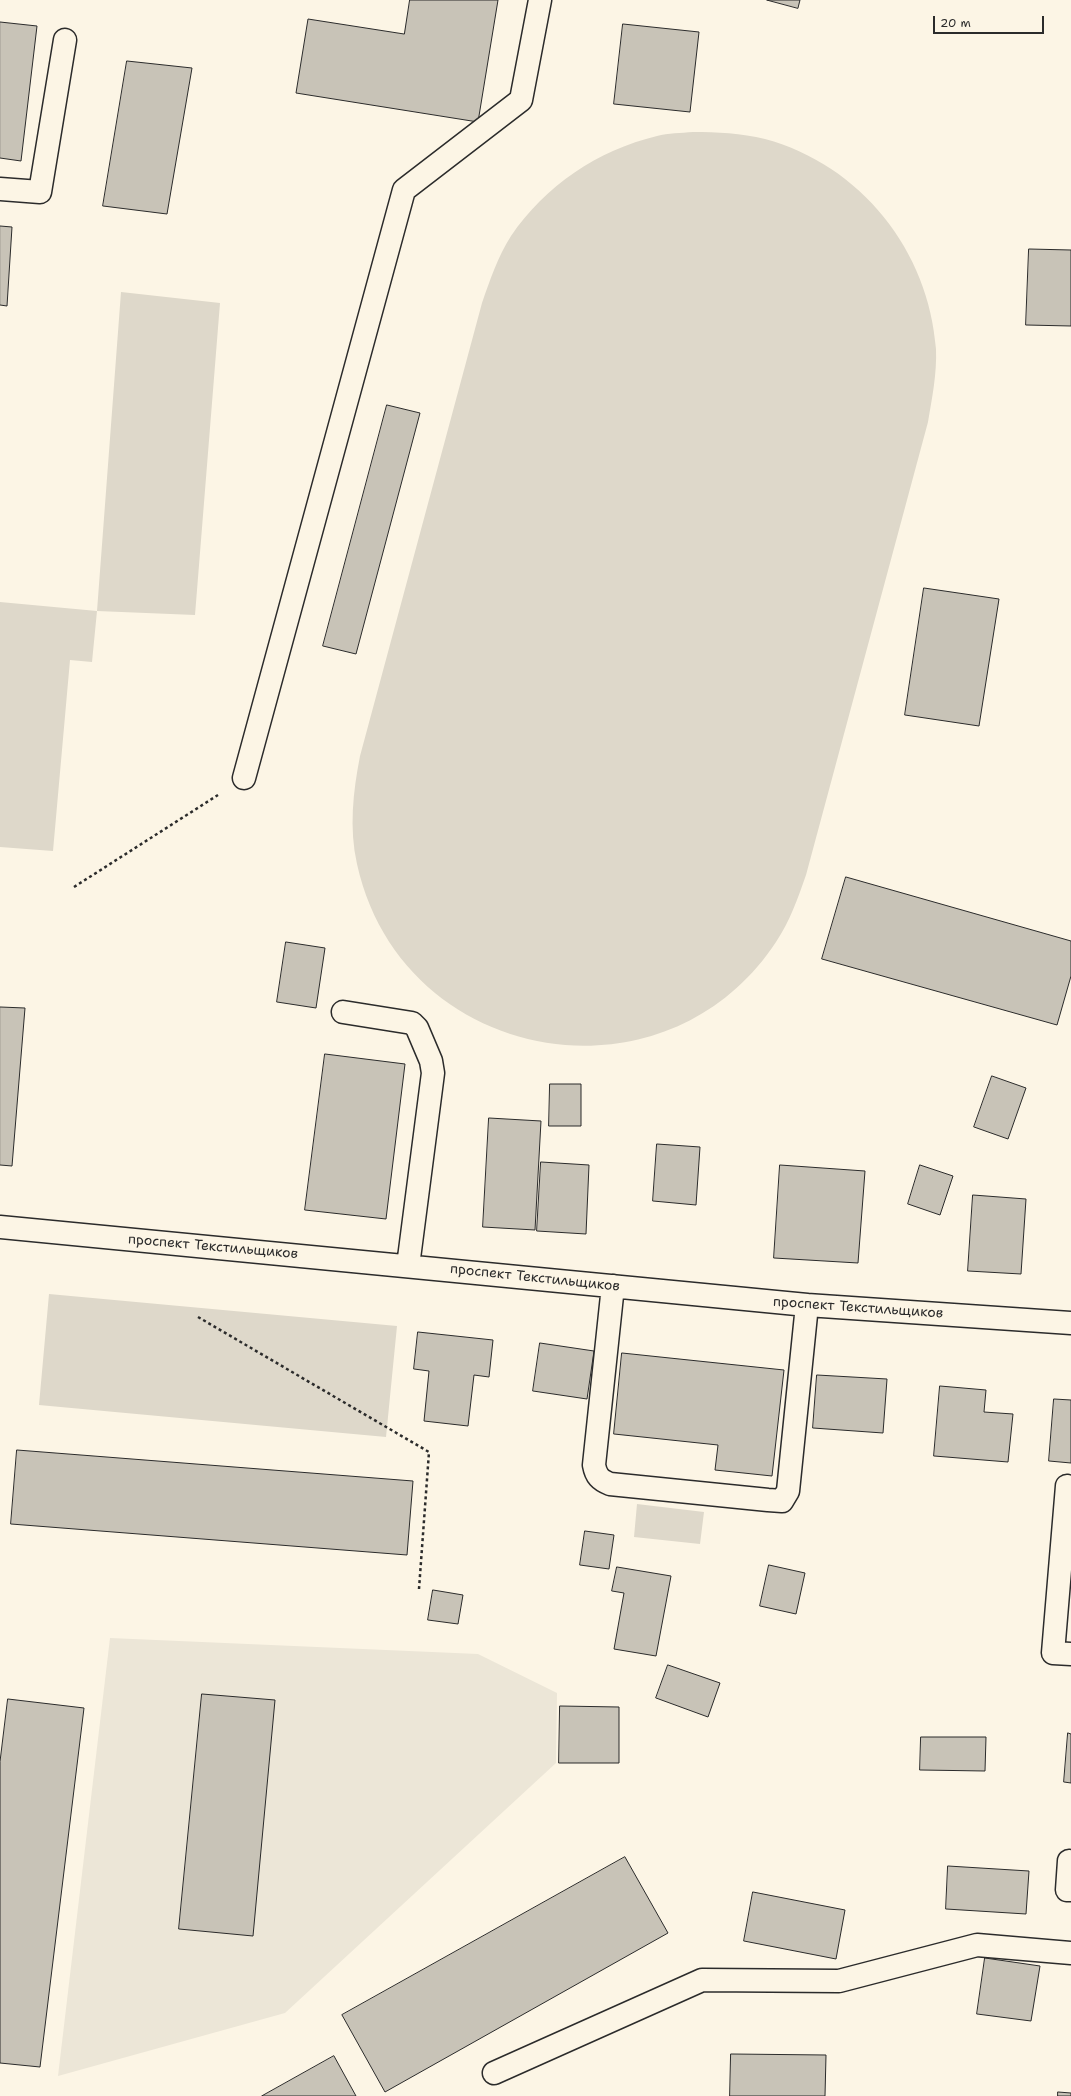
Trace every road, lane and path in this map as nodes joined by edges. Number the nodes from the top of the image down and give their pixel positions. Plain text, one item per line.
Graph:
1 (540, 0) edge
2 (65, 40) dead end
3 (0, 189) edge
4 (244, 778) joint
5 (74, 887) dead end
6 (344, 1012) dead end
7 (0, 1227) edge
8 (408, 1266) junction
9 (613, 1286) junction
10 (807, 1305) junction
11 (198, 1317) dead end
12 (1071, 1323) edge
13 (1067, 1486) dead end
14 (419, 1589) dead end
15 (1071, 1654) edge
16 (1069, 1861) dead end
17 (1071, 1890) edge
18 (1071, 1953) edge
19 (494, 2073) dead end

1 - 4 street
2 - 3 street
4 - 5 path
6 - 8 street
7 - 8 street, проспект Текстильщиков
8 - 9 street, проспект Текстильщиков
9 - 10 street, проспект Текстильщиков
9 - 10 street
10 - 12 street, проспект Текстильщиков
11 - 14 path
13 - 15 street
16 - 17 street
18 - 19 street

